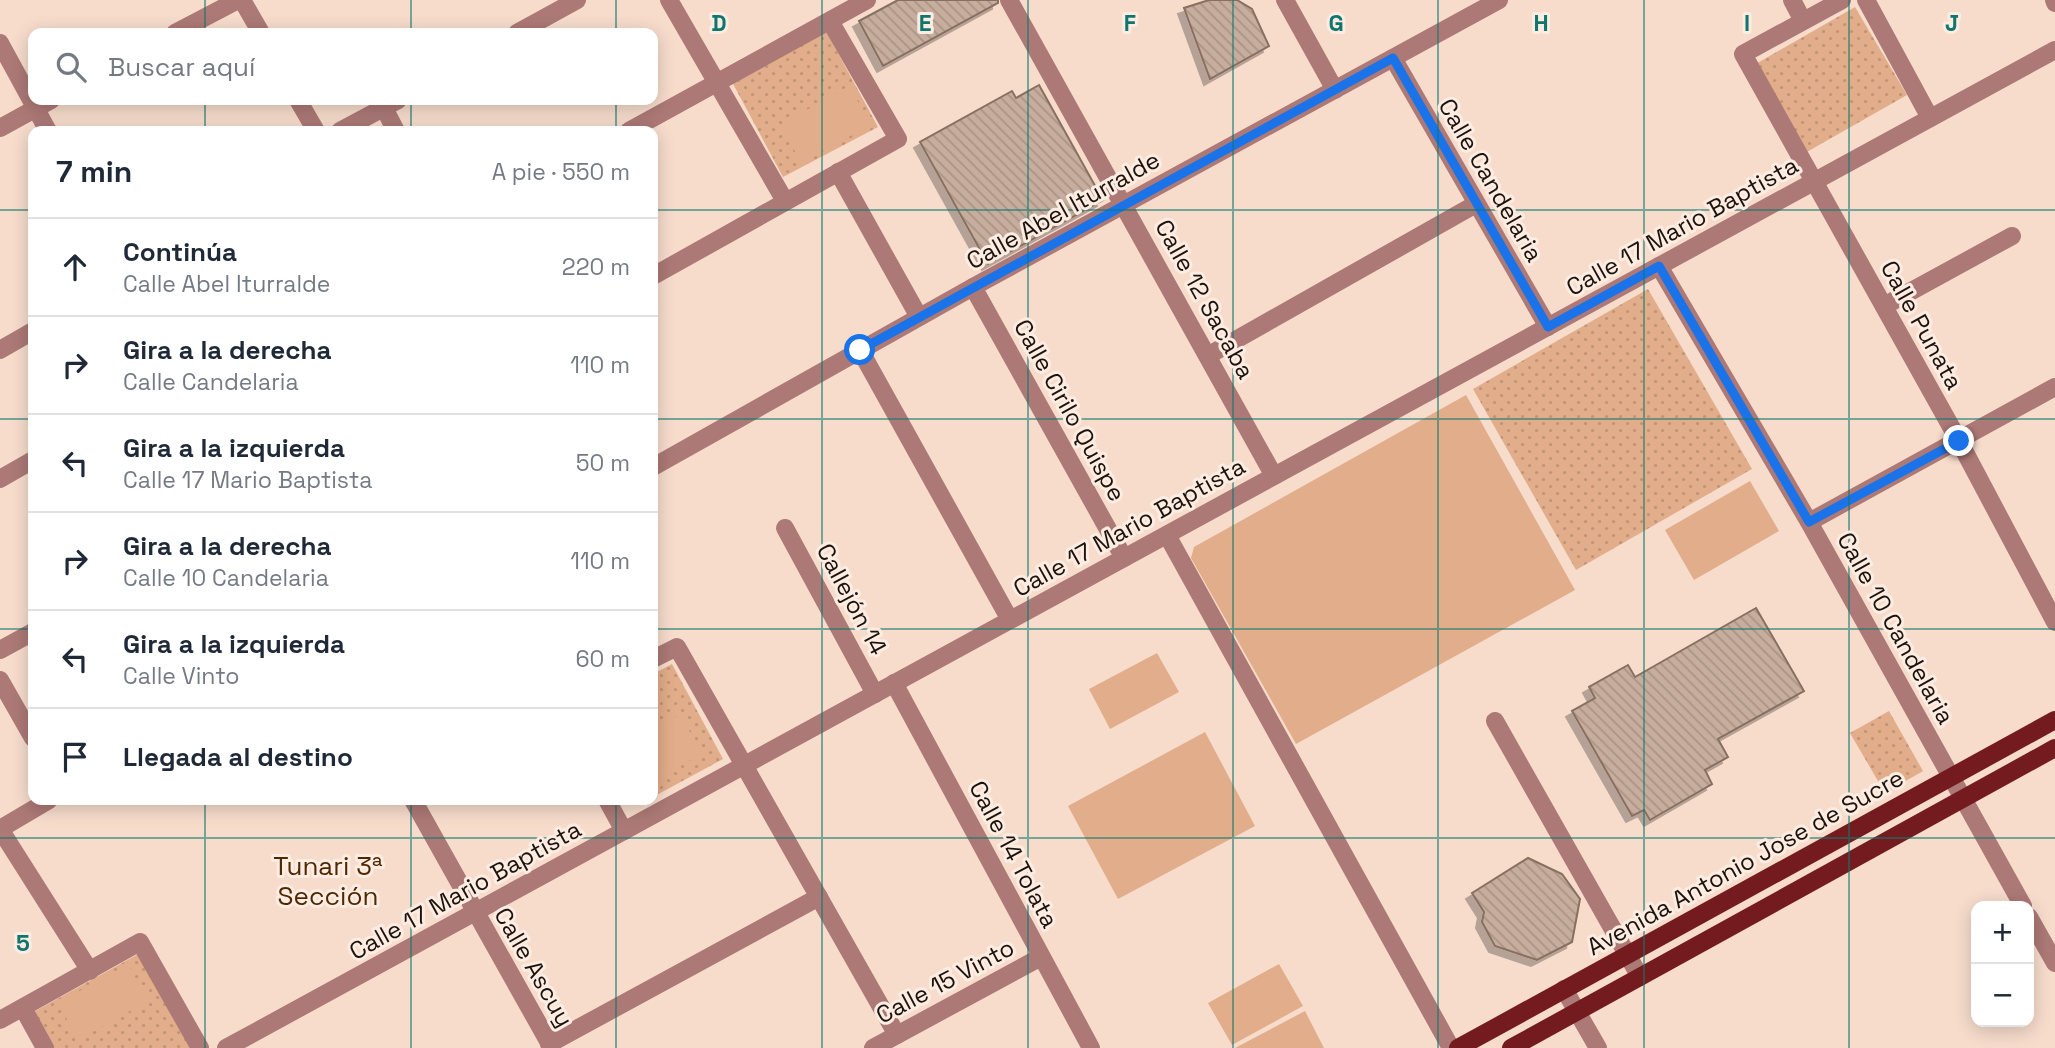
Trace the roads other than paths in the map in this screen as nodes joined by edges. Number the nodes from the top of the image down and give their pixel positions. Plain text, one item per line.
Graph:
1 (240, 0) edge
2 (577, 0) edge
3 (669, 0) edge
4 (867, 0) edge
5 (1009, 0) edge
6 (1285, 0) edge
7 (1499, 0) edge
8 (1792, 0) edge
9 (1843, 0) edge
10 (1866, 0) edge
11 (830, 21) junction
12 (1803, 21) junction
13 (185, 28) edge
14 (258, 28) edge
15 (526, 28) edge
16 (0, 43) edge
17 (2055, 50) edge
18 (1393, 58) junction
19 (28, 83) edge
20 (718, 83) junction
21 (1335, 90) junction
22 (41, 105) edge
23 (43, 105) edge
24 (301, 105) edge
25 (389, 105) edge
26 (391, 105) edge
27 (1930, 118) junction
28 (47, 126) edge
29 (313, 126) edge
30 (349, 126) edge
31 (395, 126) edge
32 (638, 126) edge
33 (0, 128) edge
34 (838, 173) junction
35 (1814, 182) junction
36 (785, 201) junction
37 (1476, 204) junction
38 (1123, 205) junction
39 (2012, 236) dead end
40 (1659, 266) junction
41 (658, 273) edge
42 (973, 287) junction
43 (1884, 306) junction
44 (919, 317) junction
45 (1548, 327) junction
46 (28, 334) edge
47 (0, 350) edge
48 (860, 350) junction
49 (1209, 355) junction
50 (2055, 387) edge
51 (1959, 441) junction
52 (28, 463) edge
53 (658, 464) edge
54 (1274, 476) junction
55 (0, 479) edge
56 (1809, 522) junction
57 (785, 528) dead end
58 (1167, 535) junction
59 (1125, 558) junction
60 (1010, 620) junction
61 (2055, 622) edge
62 (28, 635) edge
63 (0, 650) edge
64 (658, 656) edge
65 (0, 680) edge
66 (894, 683) junction
67 (875, 694) junction
68 (2055, 720) edge
69 (1496, 721) dead end
70 (28, 729) edge
71 (2055, 748) edge
72 (744, 765) junction
73 (1951, 777) junction
74 (1962, 799) junction
75 (41, 805) edge
76 (416, 805) edge
77 (610, 805) edge
78 (0, 829) edge
79 (624, 831) junction
80 (819, 897) junction
81 (2020, 901) edge
82 (475, 912) junction
83 (2034, 926) edge
84 (1628, 955) junction
85 (1041, 957) junction
86 (2055, 963) edge
87 (90, 971) junction
88 (1640, 977) junction
89 (1564, 989) junction
90 (23, 1008) junction
91 (1578, 1012) junction
92 (0, 1020) edge
93 (897, 1035) junction
94 (551, 1046) edge
95 (45, 1048) edge
96 (200, 1048) edge
97 (226, 1048) edge
98 (873, 1048) edge
99 (1091, 1048) edge
100 (1451, 1048) edge
101 (1458, 1048) edge
102 (1511, 1048) edge
103 (1598, 1048) edge

1 - 13 street
1 - 14 street
2 - 15 street
3 - 20 street
4 - 11 street
5 - 38 street, Calle 12 Sacaba
6 - 21 street
7 - 18 street, Calle Abel Iturralde
8 - 12 street
9 - 12 street
10 - 27 street
11 - 20 street
11 - 34 street
12 - 35 street, Calle Punata
16 - 19 street
17 - 27 street, Calle 17 Mario Baptista
18 - 21 street, Calle Abel Iturralde
18 - 37 street, Calle Candelaria
20 - 32 street
20 - 36 street
21 - 38 street, Calle Abel Iturralde
22 - 33 street
23 - 28 street
24 - 29 street
25 - 30 street
26 - 31 street
27 - 35 street, Calle 17 Mario Baptista
34 - 36 street
34 - 44 street
35 - 40 street, Calle 17 Mario Baptista
35 - 43 street, Calle Punata
36 - 41 street
37 - 45 street, Calle Candelaria
37 - 49 street
38 - 42 street, Calle Abel Iturralde
38 - 49 street, Calle 12 Sacaba
39 - 43 street
40 - 45 street, Calle 17 Mario Baptista
40 - 56 street, Calle 10 Candelaria
42 - 44 street, Calle Abel Iturralde
42 - 59 street, Calle Cirilo Quispe
43 - 51 street, Calle Punata
44 - 48 street, Calle Abel Iturralde
45 - 54 street, Calle 17 Mario Baptista
46 - 47 street
48 - 53 street, Calle Abel Iturralde
48 - 60 street
49 - 54 street, Calle 12 Sacaba
50 - 51 street
51 - 56 street
51 - 61 street, Calle Punata
52 - 55 street
54 - 58 street, Calle 17 Mario Baptista
56 - 73 street, Calle 10 Candelaria
57 - 67 street, Callejón 14
58 - 59 street, Calle 17 Mario Baptista
58 - 100 street
59 - 60 street, Calle 17 Mario Baptista
60 - 66 street, Calle 17 Mario Baptista
62 - 63 street
64 - 72 street
65 - 70 street
66 - 67 street, Calle 17 Mario Baptista
66 - 85 street, Calle 14 Tolata
67 - 72 street, Calle 17 Mario Baptista
68 - 73 main road, Avenida Antonio Jose de Sucre
69 - 84 street
71 - 74 main road, Avenida Antonio Jose de Sucre
72 - 79 street, Calle 17 Mario Baptista
72 - 80 street
73 - 74 street, Calle 10 Candelaria
73 - 84 main road, Avenida Antonio Jose de Sucre
74 - 81 street, Calle 10 Candelaria
74 - 88 main road, Avenida Antonio Jose de Sucre
75 - 78 street
76 - 82 street, Calle Ascuy
77 - 79 street
78 - 87 street
79 - 82 street, Calle 17 Mario Baptista
80 - 93 street
80 - 94 street
82 - 94 street, Calle Ascuy
82 - 97 street, Calle 17 Mario Baptista
83 - 86 street
84 - 88 street
84 - 89 main road, Avenida Antonio Jose de Sucre
85 - 93 street, Calle 15 Vinto
85 - 99 street, Calle 14 Tolata
87 - 90 street
87 - 96 street
88 - 91 main road, Avenida Antonio Jose de Sucre
89 - 91 street
89 - 101 main road, Avenida Antonio Jose de Sucre
90 - 92 street
90 - 95 street
91 - 102 main road, Avenida Antonio Jose de Sucre
91 - 103 street
93 - 98 street, Calle 15 Vinto

